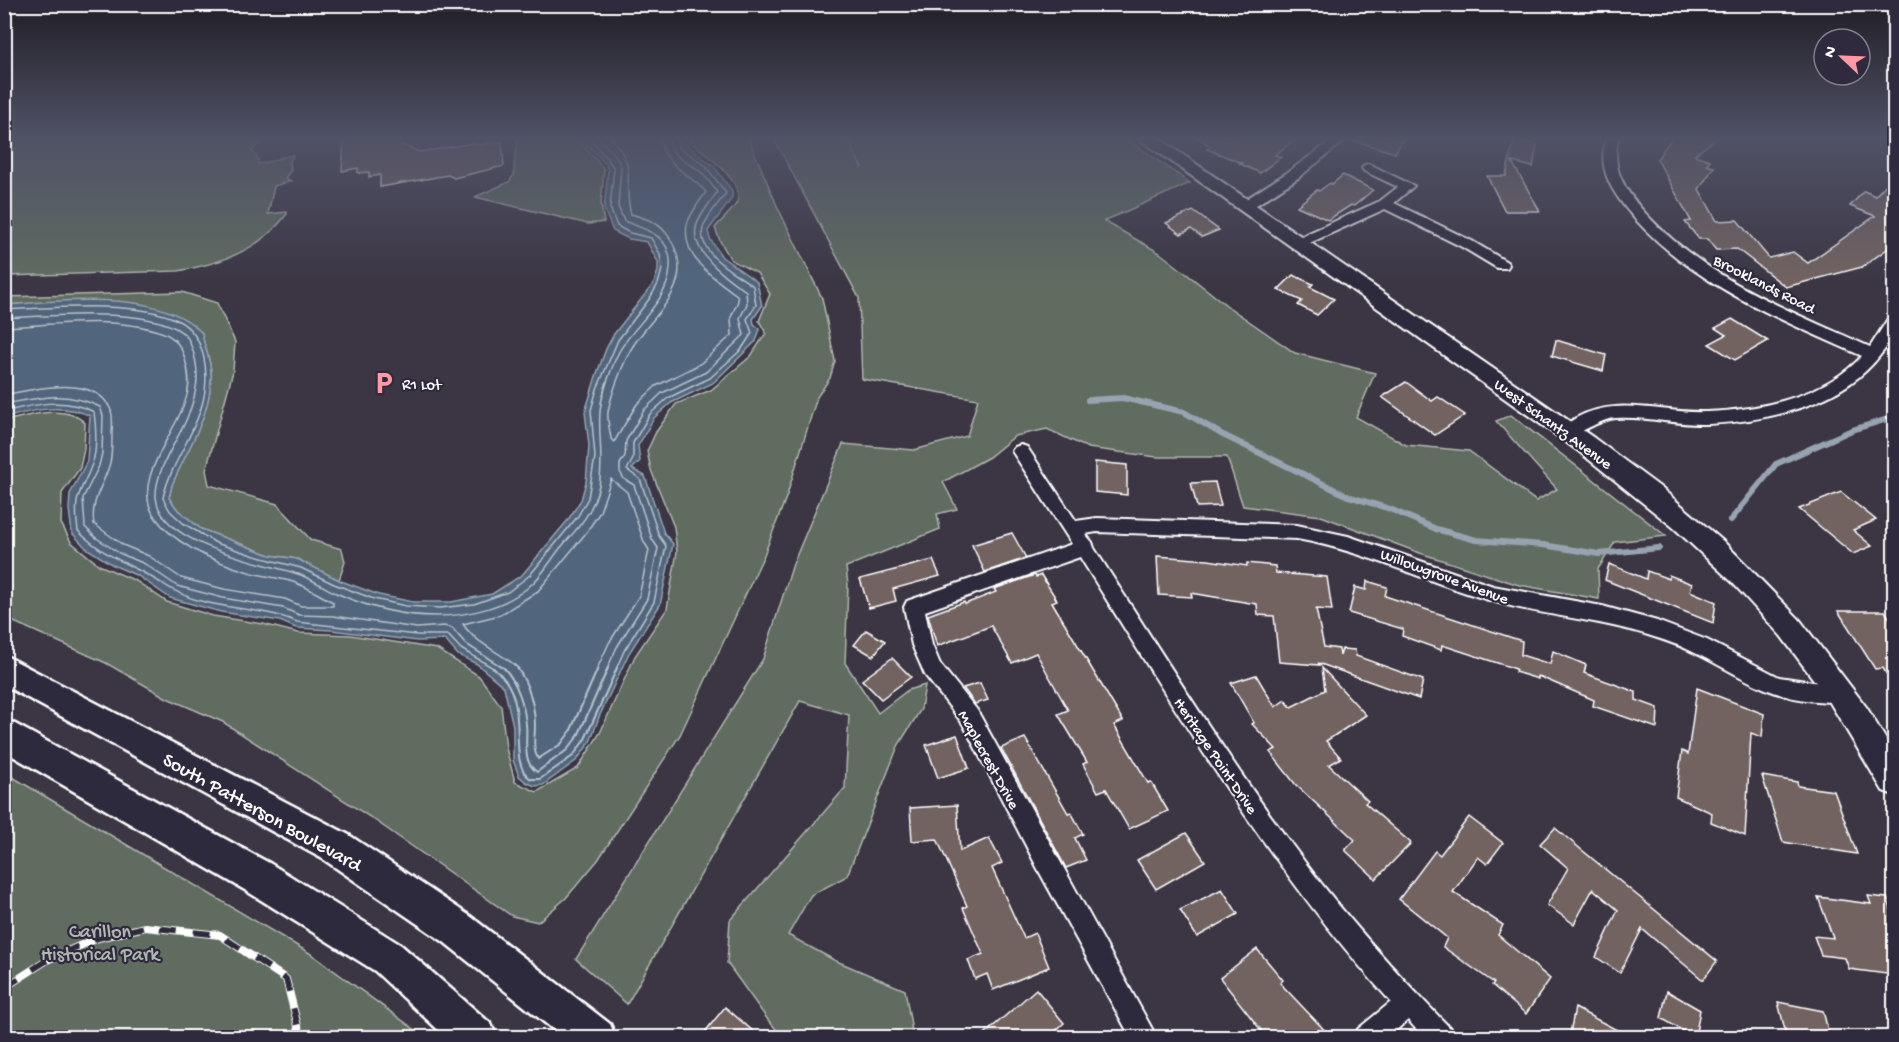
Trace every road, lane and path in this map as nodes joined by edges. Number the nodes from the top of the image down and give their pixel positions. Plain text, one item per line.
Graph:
1 (1216, 186) edge
2 (1277, 186) edge
3 (1406, 186) edge
4 (1616, 186) edge
5 (1385, 204) junction
6 (1245, 206) junction
7 (1298, 243) junction
8 (1502, 265) dead end
9 (1894, 321) edge
10 (1872, 354) junction
11 (1567, 432) junction
12 (1021, 451) dead end
13 (1073, 528) junction
14 (1086, 547) junction
15 (4, 669) edge
16 (1840, 693) junction
17 (4, 733) edge
18 (1894, 781) edge
19 (1409, 1003) junction
20 (477, 1038) edge
21 (596, 1038) edge
22 (1145, 1038) edge
23 (1367, 1038) edge
24 (1442, 1038) edge

1 - 6 main road, West Schantz Avenue
2 - 6 street
3 - 5 street
4 - 10 street, Brooklands Road
5 - 7 street
5 - 8 street
6 - 7 main road, West Schantz Avenue
7 - 11 main road, West Schantz Avenue
9 - 10 street
10 - 11 street
11 - 16 main road, West Schantz Avenue
12 - 13 street, Heritage Point Drive
13 - 14 street, Heritage Point Drive
13 - 16 street, Willowgrove Avenue
14 - 19 street, Heritage Point Drive
14 - 22 street, Maplecrest Drive
15 - 21 main road, South Patterson Boulevard
16 - 18 main road, West Schantz Avenue
17 - 20 main road
19 - 23 street
19 - 24 street, Heritage Point Drive

